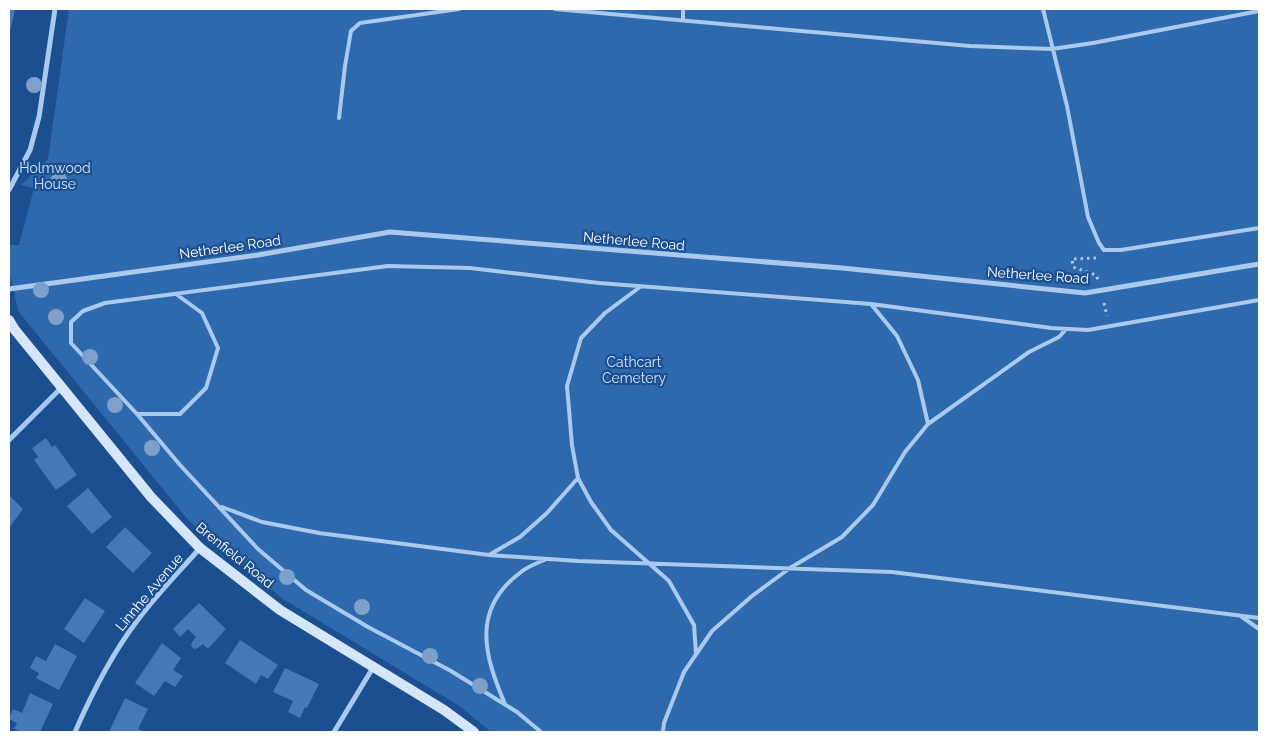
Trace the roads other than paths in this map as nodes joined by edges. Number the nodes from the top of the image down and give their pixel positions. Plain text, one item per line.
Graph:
1 (55, 9) edge
2 (459, 9) edge
3 (555, 9) edge
4 (683, 9) edge
5 (1043, 9) edge
6 (1259, 11) edge
7 (683, 20) junction
8 (1052, 49) junction
9 (339, 118) dead end
10 (9, 190) edge
11 (1259, 228) edge
12 (1259, 264) edge
13 (640, 286) junction
14 (9, 289) edge
15 (176, 294) junction
16 (1259, 300) edge
17 (871, 304) junction
18 (9, 320) edge
19 (1066, 329) junction
20 (62, 387) junction
21 (137, 414) junction
22 (928, 424) junction
23 (9, 440) edge
24 (578, 478) junction
25 (220, 506) junction
26 (200, 548) junction
27 (490, 555) junction
28 (547, 559) junction
29 (650, 563) junction
30 (790, 568) junction
31 (1242, 617) junction
32 (1259, 618) edge
33 (1259, 629) edge
34 (696, 654) junction
35 (374, 666) junction
36 (505, 704) junction
37 (75, 732) edge
38 (334, 732) edge
39 (474, 732) edge
40 (541, 732) edge
41 (663, 732) edge

1 - 10 street
2 - 9 lane
3 - 7 lane
4 - 7 lane
5 - 8 lane
6 - 8 lane
7 - 8 lane
8 - 11 lane
12 - 14 street, Netherlee Road
13 - 15 lane
13 - 17 lane
13 - 24 lane
15 - 21 lane
15 - 21 lane
16 - 19 lane
17 - 19 lane
17 - 22 lane
18 - 20 street, Brenfield Road
19 - 22 lane
20 - 23 street
20 - 26 street, Brenfield Road
21 - 25 lane
22 - 30 lane
24 - 27 lane
24 - 29 lane
25 - 27 lane
25 - 36 lane
26 - 35 street, Brenfield Road
26 - 37 street, Linnhe Avenue
27 - 28 lane
28 - 29 lane
28 - 36 lane
29 - 30 lane
29 - 34 lane
30 - 31 lane
30 - 34 lane
31 - 32 lane
31 - 33 lane
34 - 41 lane
35 - 38 street
35 - 39 street, Brenfield Road
36 - 40 lane

